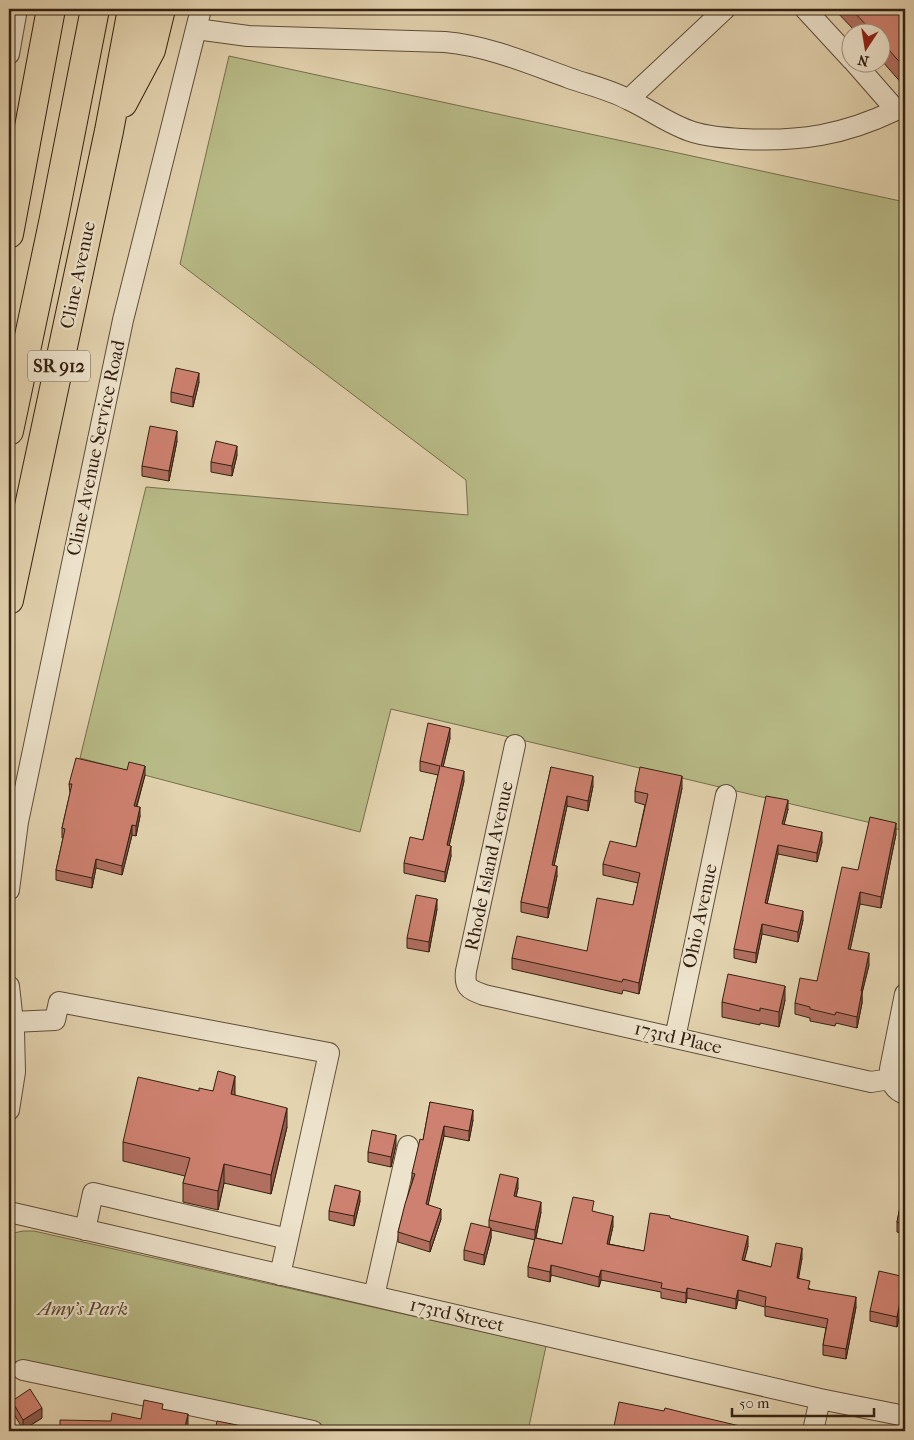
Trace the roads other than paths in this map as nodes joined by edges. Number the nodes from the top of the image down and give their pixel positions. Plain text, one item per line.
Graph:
1 (17, 9) edge
2 (51, 9) edge
3 (95, 9) edge
4 (132, 9) edge
5 (160, 9) edge
6 (201, 9) edge
7 (725, 9) edge
8 (805, 9) edge
9 (196, 29) junction
10 (10, 45) edge
11 (842, 49) edge
12 (863, 72) edge
13 (629, 99) junction
14 (108, 131) junction
15 (9, 234) edge
16 (9, 431) edge
17 (9, 600) edge
18 (515, 745) dead end
19 (726, 795) dead end
20 (9, 890) edge
21 (9, 986) edge
22 (467, 987) joint
23 (905, 994) edge
24 (13, 1022) junction
25 (675, 1038) junction
26 (890, 1080) junction
27 (905, 1094) edge
28 (9, 1110) edge
29 (408, 1146) dead end
30 (9, 1212) edge
31 (85, 1230) junction
32 (288, 1239) junction
33 (280, 1275) junction
34 (374, 1296) junction
35 (22, 1370) dead end
36 (820, 1399) junction
37 (905, 1416) edge
38 (313, 1431) edge
39 (813, 1431) edge

1 - 10 street
2 - 15 highway
3 - 16 highway, Cline Avenue / SR 912
4 - 14 highway, Cline Avenue / SR 912
5 - 14 highway
6 - 9 street, Cline Avenue Service Road
7 - 13 street
8 - 11 street
9 - 13 street
9 - 20 street, Cline Avenue Service Road
12 - 13 street
14 - 17 highway, Cline Avenue / SR 912
18 - 22 street, Rhode Island Avenue
19 - 25 street, Ohio Avenue
21 - 24 street
22 - 25 street, 173rd Place
23 - 26 street
24 - 28 street
24 - 32 street
25 - 26 street, 173rd Place
26 - 27 street
29 - 34 street
30 - 31 street, 173rd Street
31 - 32 street
31 - 33 street, 173rd Street
32 - 33 street
33 - 34 street, 173rd Street
34 - 36 street, 173rd Street
35 - 38 street
36 - 37 street, 173rd Street
36 - 39 street

